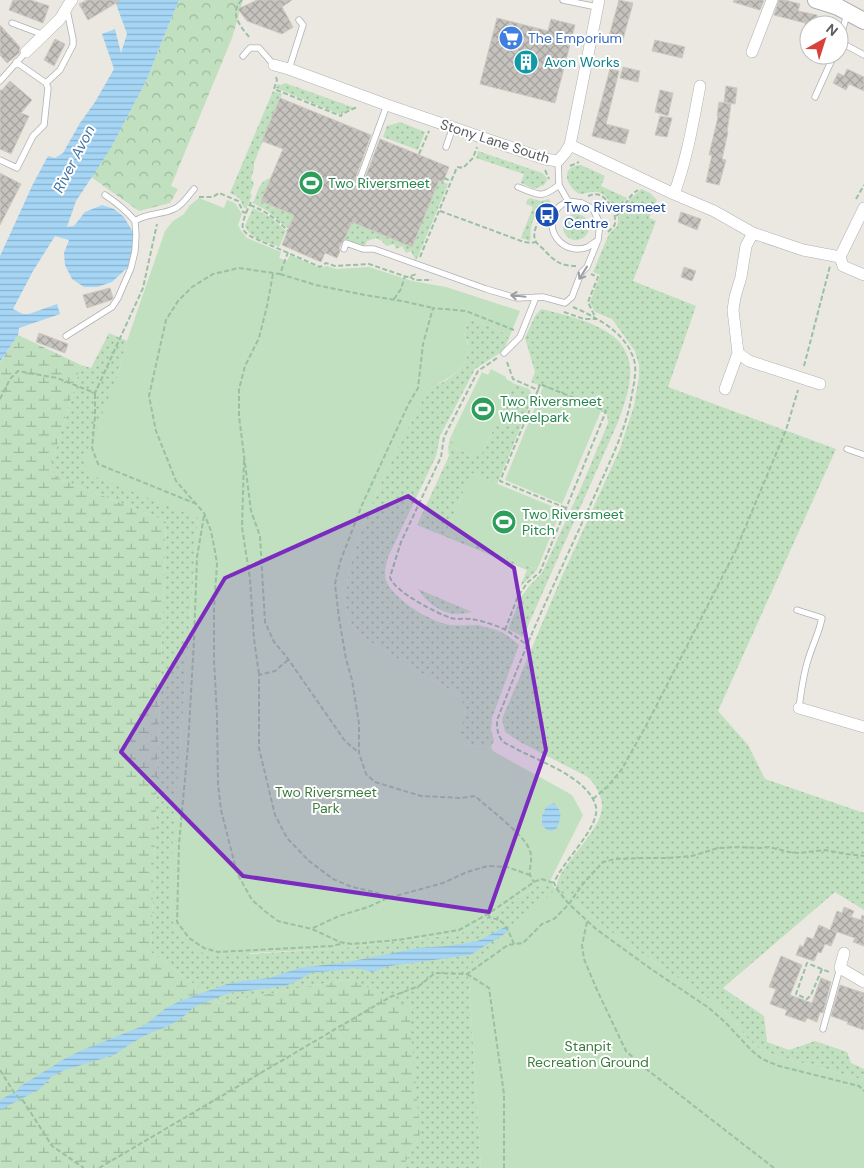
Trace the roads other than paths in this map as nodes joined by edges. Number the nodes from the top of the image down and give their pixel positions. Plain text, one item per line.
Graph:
1 (563, 0) edge
2 (772, 0) edge
3 (816, 0) edge
4 (69, 4) edge
5 (598, 4) edge
6 (848, 12) junction
7 (847, 15) edge
8 (300, 20) dead end
9 (864, 21) edge
10 (12, 23) dead end
11 (44, 35) junction
12 (849, 47) edge
13 (26, 52) joint
14 (752, 52) dead end
15 (864, 55) edge
16 (243, 56) dead end
17 (16, 62) junction
18 (274, 65) joint
19 (829, 65) edge
20 (289, 69) junction
21 (0, 81) edge
22 (46, 83) junction
23 (700, 86) dead end
24 (815, 97) dead end
25 (387, 104) junction
26 (453, 127) junction
27 (570, 145) junction
28 (446, 147) dead end
29 (0, 160) edge
30 (558, 161) junction
31 (559, 183) junction
32 (358, 184) dead end
33 (518, 187) dead end
34 (194, 189) dead end
35 (674, 194) junction
36 (105, 195) dead end
37 (568, 201) junction
38 (864, 208) edge
39 (134, 221) junction
40 (753, 233) junction
41 (598, 240) junction
42 (344, 249) dead end
43 (837, 256) junction
44 (864, 274) edge
45 (536, 297) junction
46 (66, 336) dead end
47 (504, 353) road end
48 (738, 353) junction
49 (820, 384) dead end
50 (725, 389) dead end
51 (847, 449) dead end
52 (864, 455) edge
53 (797, 610) dead end
54 (799, 708) joint
55 (864, 727) edge
56 (844, 953) dead end
57 (839, 972) junction
58 (864, 982) edge
59 (823, 1029) dead end

1 - 5 lane
2 - 14 street
3 - 6 street
4 - 11 street
4 - 22 lane
5 - 27 street, Stony Lane South
6 - 7 lane
6 - 9 street
8 - 20 lane
10 - 11 lane
11 - 13 street
12 - 15 lane
13 - 17 lane
16 - 18 lane
17 - 21 lane
17 - 22 lane
18 - 20 street, Stony Lane South
19 - 24 lane
20 - 25 street, Stony Lane South
22 - 29 lane
23 - 35 street
25 - 26 street, Stony Lane South
25 - 32 lane
26 - 28 lane
26 - 30 street, Stony Lane South
27 - 30 street, Stony Lane South
27 - 35 street
30 - 31 lane
31 - 33 lane
31 - 37 lane
34 - 39 lane
35 - 40 street
36 - 39 lane
37 - 41 lane
37 - 41 lane
38 - 43 street
39 - 46 lane
40 - 43 street
40 - 48 street
41 -> 45 lane
45 -> 42 lane
43 - 44 street
45 - 47 lane
48 - 49 street
48 - 50 street
51 - 52 lane
53 - 54 lane
54 - 55 street
56 - 57 street
57 - 58 street
57 - 59 lane

